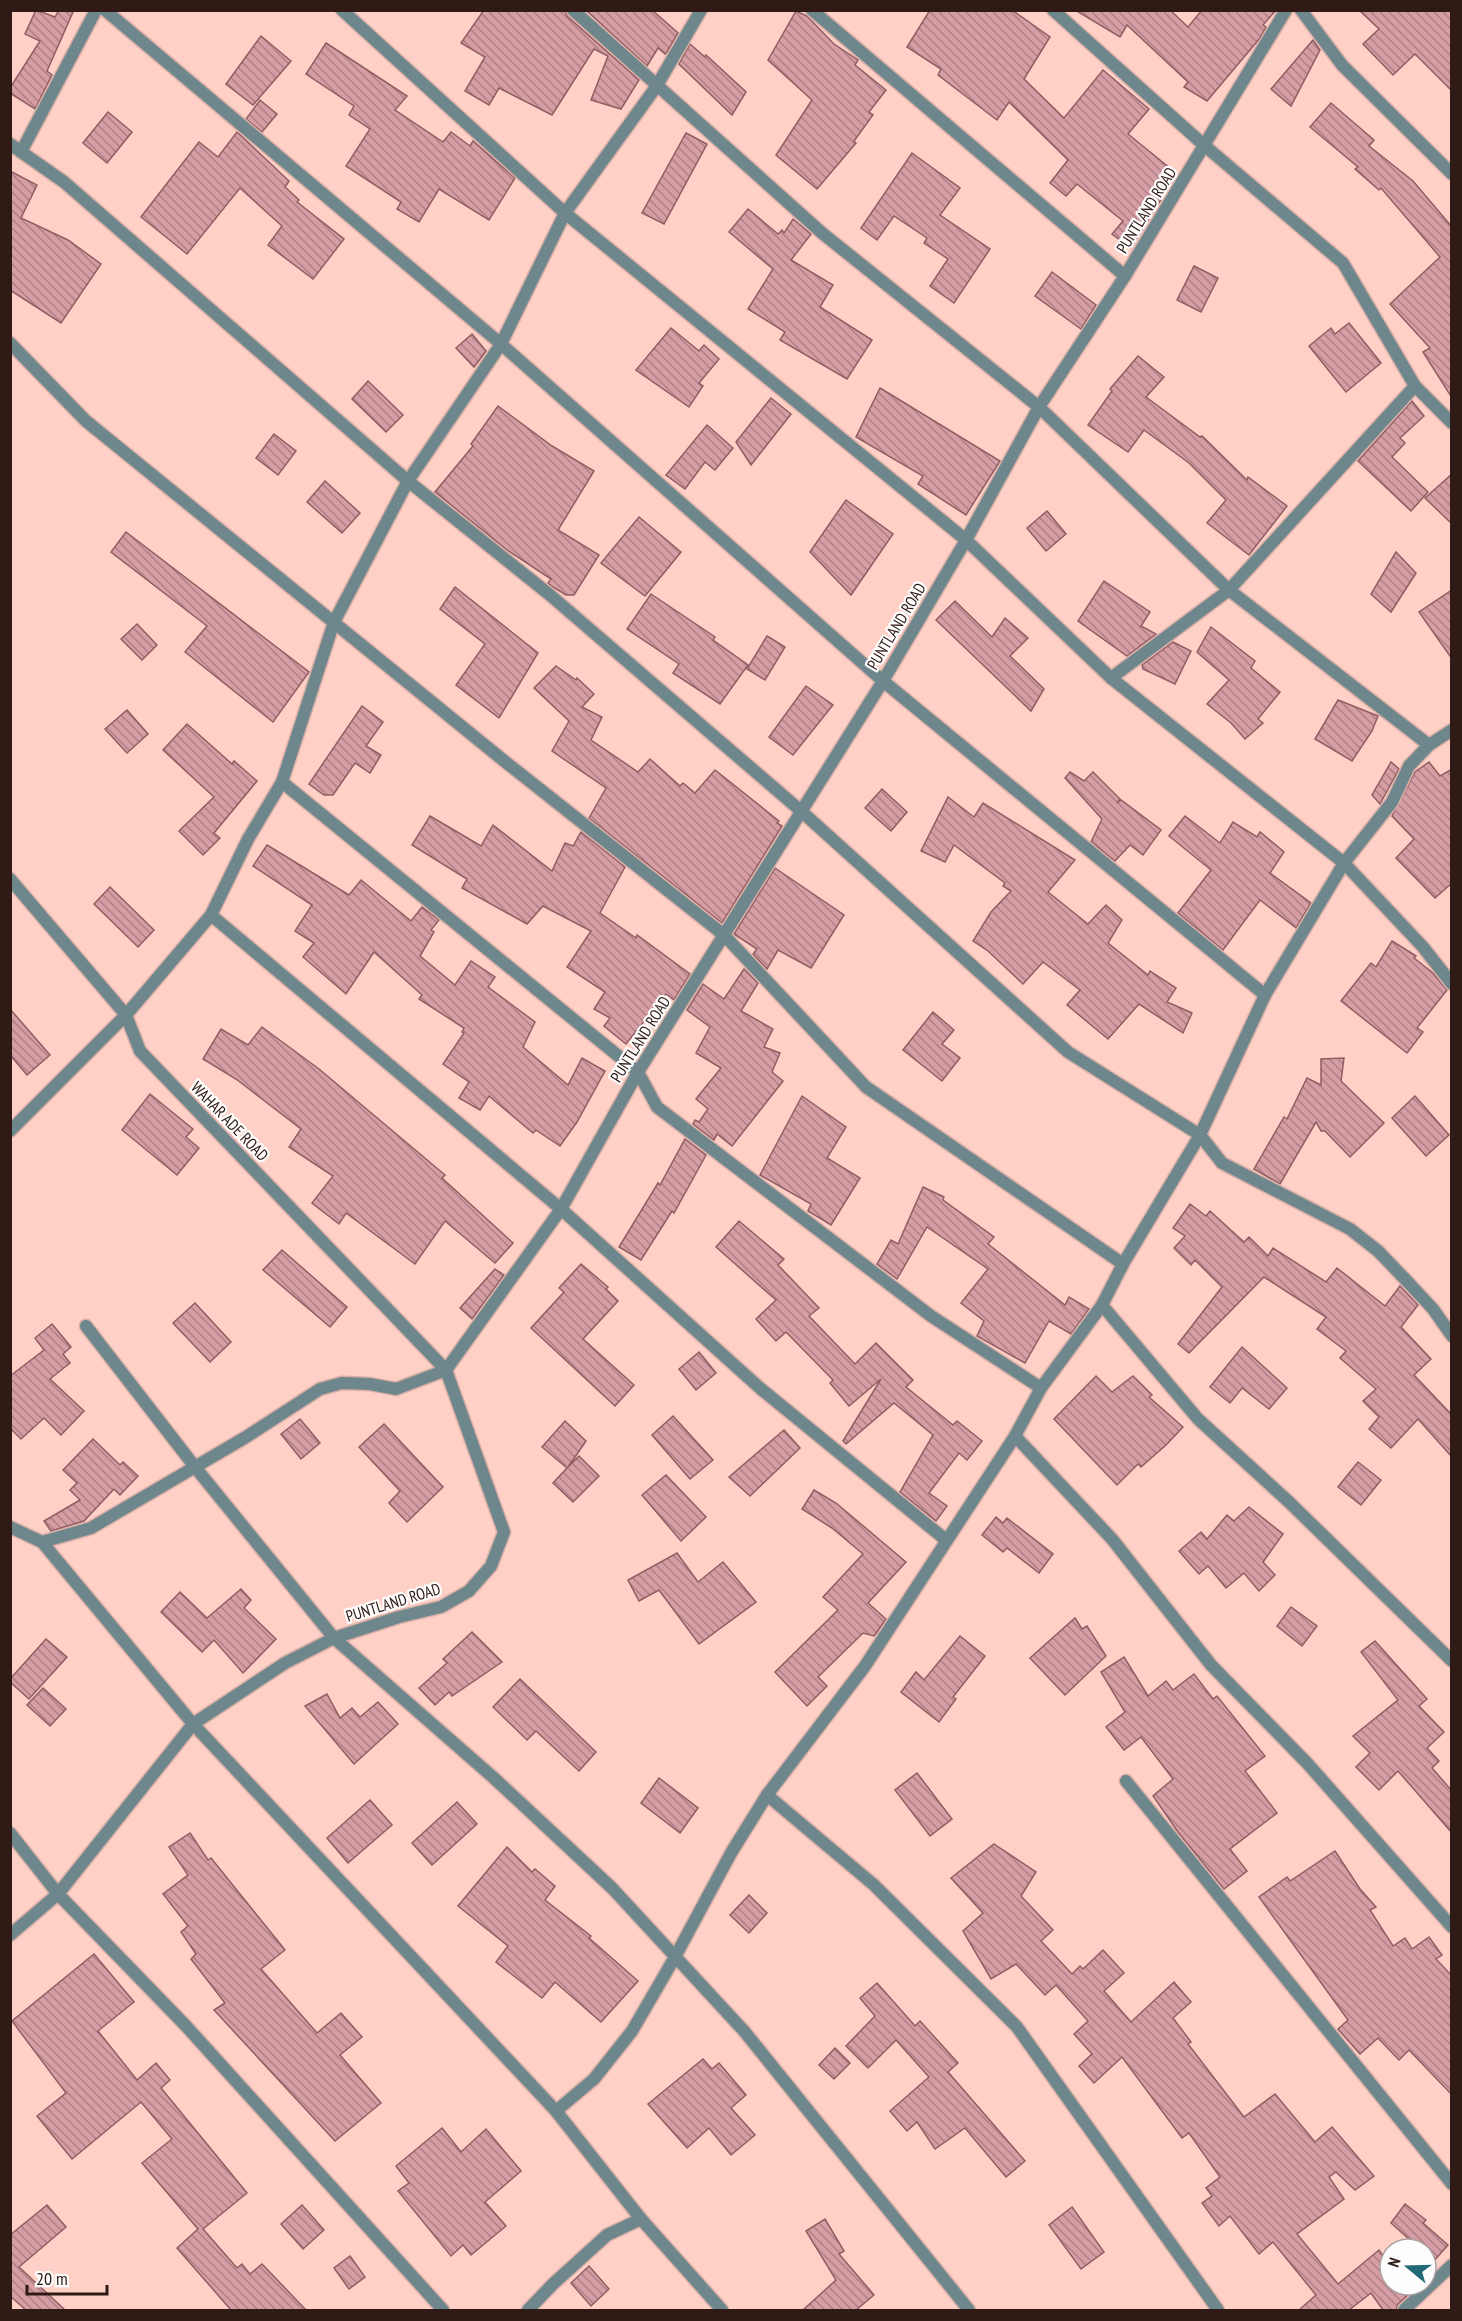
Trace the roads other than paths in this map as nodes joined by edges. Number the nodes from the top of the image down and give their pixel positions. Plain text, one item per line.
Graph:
1 (96, 10) edge
2 (105, 10) edge
3 (342, 10) edge
4 (573, 10) edge
5 (701, 10) edge
6 (812, 10) edge
7 (1053, 10) edge
8 (1286, 10) edge
9 (1301, 10) edge
10 (656, 87) junction
11 (1205, 146) junction
12 (16, 148) edge
13 (1452, 174) edge
14 (565, 213) junction
15 (1125, 276) junction
16 (10, 343) edge
17 (501, 344) junction
18 (1415, 386) junction
19 (1039, 407) junction
20 (1452, 423) edge
21 (408, 481) junction
22 (966, 540) junction
23 (1229, 590) junction
24 (334, 622) junction
25 (1111, 678) junction
26 (883, 681) junction
27 (1452, 730) edge
28 (1429, 745) junction
29 (282, 782) junction
30 (801, 811) junction
31 (1344, 864) junction
32 (10, 879) edge
33 (211, 915) junction
34 (724, 935) junction
35 (1452, 984) edge
36 (1265, 995) junction
37 (126, 1015) junction
38 (638, 1072) junction
39 (10, 1131) edge
40 (1200, 1135) junction
41 (561, 1209) junction
42 (1123, 1264) junction
43 (1102, 1305) junction
44 (86, 1326) dead end
45 (1452, 1336) edge
46 (446, 1370) junction
47 (1041, 1388) junction
48 (1015, 1436) junction
49 (195, 1467) junction
50 (10, 1527) edge
51 (946, 1540) junction
52 (42, 1542) junction
53 (334, 1638) junction
54 (1452, 1661) edge
55 (193, 1724) junction
56 (1126, 1781) dead end
57 (767, 1795) junction
58 (10, 1833) edge
59 (58, 1894) junction
60 (1452, 1927) edge
61 (10, 1935) edge
62 (675, 1957) junction
63 (556, 2111) junction
64 (1452, 2184) edge
65 (640, 2219) junction
66 (1451, 2269) edge
67 (443, 2310) edge
68 (528, 2310) edge
69 (722, 2310) edge
70 (969, 2310) edge
71 (1218, 2310) edge
72 (1404, 2310) edge

1 - 12 street
2 - 17 street
3 - 14 street
4 - 10 street
5 - 10 street
6 - 15 street
7 - 11 street
8 - 11 street, PUNTLAND ROAD
9 - 13 street
10 - 14 street
10 - 19 street
11 - 15 street, PUNTLAND ROAD
11 - 18 street
12 - 21 street
14 - 17 street
14 - 22 street
15 - 19 street, PUNTLAND ROAD
16 - 24 street
17 - 21 street
17 - 26 street
18 - 20 street
18 - 23 street
19 - 22 street, PUNTLAND ROAD
19 - 23 street
21 - 24 street
21 - 30 street
22 - 25 street
22 - 26 street, PUNTLAND ROAD
23 - 25 street
23 - 28 street
24 - 29 street
24 - 34 street
25 - 31 street
26 - 30 street, PUNTLAND ROAD
26 - 36 street
27 - 28 street
28 - 31 street
29 - 33 street
29 - 38 street
30 - 34 street, PUNTLAND ROAD
30 - 40 street
31 - 35 street
31 - 36 street
32 - 37 street, WAHAR ADE ROAD
33 - 37 street
33 - 41 street
34 - 38 street, PUNTLAND ROAD
34 - 42 street
36 - 40 street
37 - 39 street
37 - 46 street, WAHAR ADE ROAD
38 - 41 street, PUNTLAND ROAD
38 - 47 street
40 - 42 street
40 - 45 street
41 - 46 street, PUNTLAND ROAD
41 - 51 street
42 - 43 street
43 - 47 street
43 - 54 street
44 - 49 street
46 - 49 street
46 - 53 street, PUNTLAND ROAD
47 - 48 street
48 - 51 street
48 - 60 street
49 - 52 street
49 - 53 street
50 - 52 street
51 - 57 street
52 - 55 street
53 - 55 street, PUNTLAND ROAD
53 - 62 street
55 - 59 street, PUNTLAND ROAD
55 - 63 street
56 - 64 street
57 - 62 street
57 - 71 street
58 - 59 street
59 - 61 street, PUNTLAND ROAD
59 - 67 street
62 - 63 street
62 - 70 street
63 - 65 street
65 - 68 street
65 - 69 street
66 - 72 street

